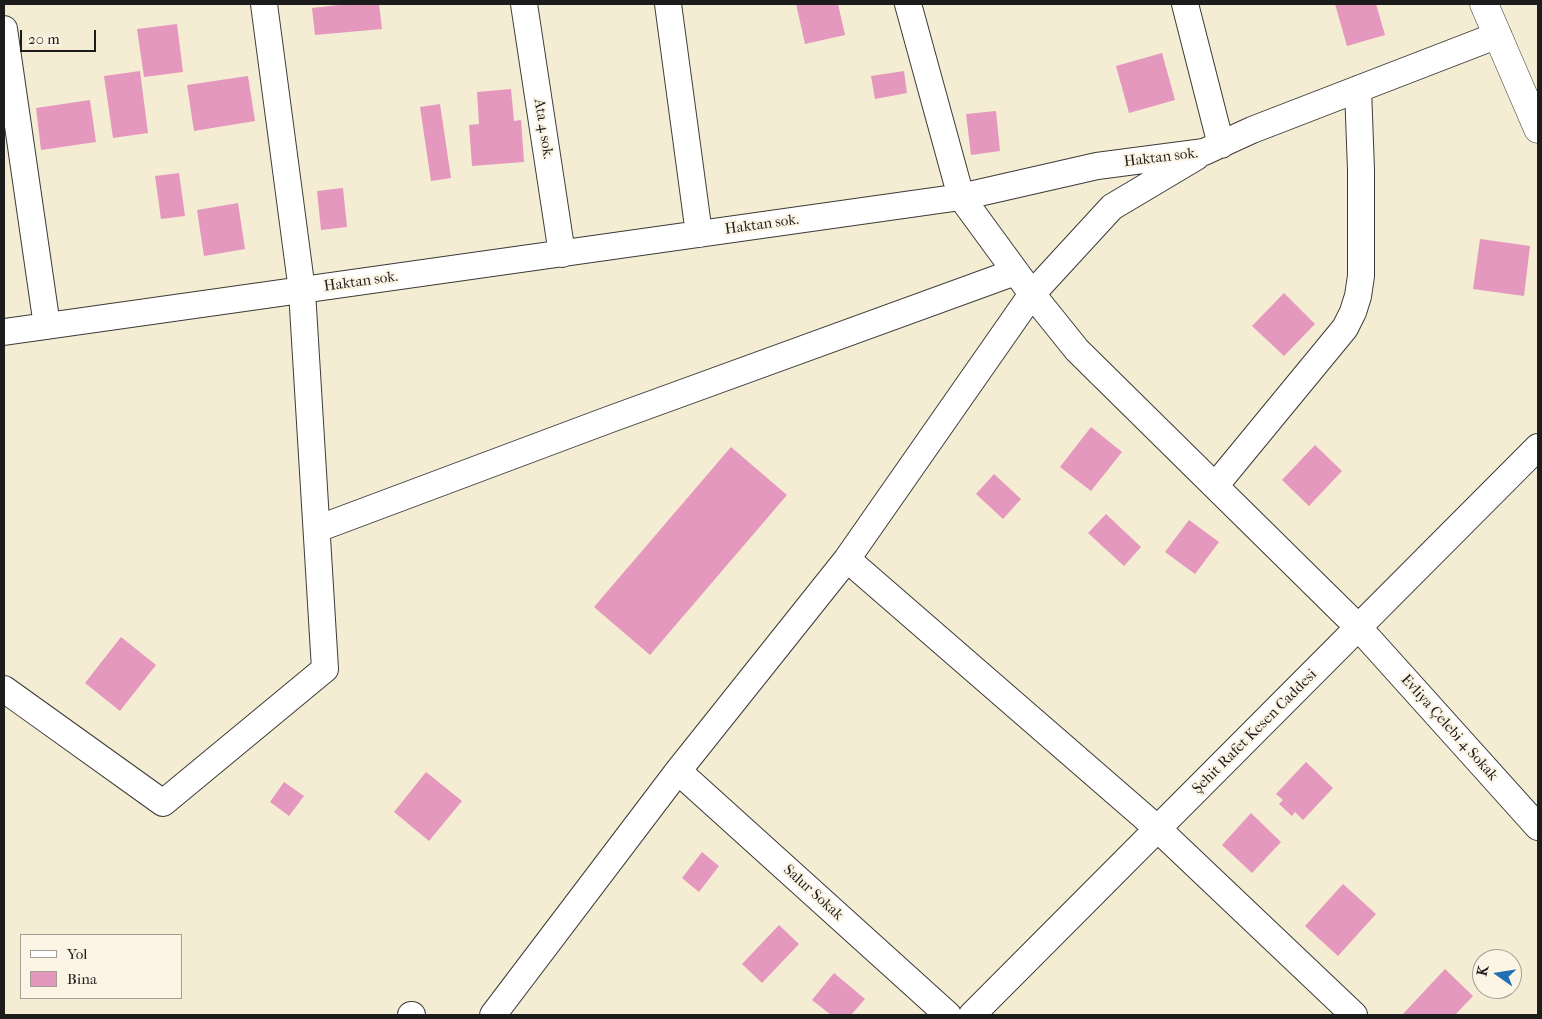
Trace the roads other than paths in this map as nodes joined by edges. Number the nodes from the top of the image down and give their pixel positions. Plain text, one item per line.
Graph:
1 (264, 4) edge
2 (524, 4) edge
3 (668, 4) edge
4 (908, 4) edge
5 (1185, 4) edge
6 (1484, 4) edge
7 (4, 28) edge
8 (1498, 35) junction
9 (1358, 89) junction
10 (1538, 129) edge
11 (1213, 149) junction
12 (961, 197) junction
13 (699, 234) junction
14 (562, 254) junction
15 (1015, 272) junction
16 (302, 291) junction
17 (1032, 294) junction
18 (48, 326) junction
19 (4, 332) edge
20 (1538, 447) edge
21 (1215, 486) junction
22 (317, 529) junction
23 (847, 559) junction
24 (1359, 628) junction
25 (4, 689) edge
26 (678, 771) junction
27 (1538, 827) edge
28 (1158, 829) junction
29 (493, 1015) edge
30 (948, 1015) edge
31 (974, 1015) edge
32 (1354, 1015) edge

1 - 16 street
2 - 14 street, Ata 4 sok.
3 - 13 street
4 - 12 street
5 - 11 street
6 - 8 main road
7 - 18 street
8 - 9 street, Haktan sok.
8 - 10 main road
9 - 11 street, Haktan sok.
9 - 21 street
11 - 12 street, Haktan sok.
11 - 17 street
12 - 13 street, Haktan sok.
12 - 15 street, Evliya Çelebi 4 Sokak
13 - 14 street, Haktan sok.
14 - 16 street, Haktan sok.
15 - 17 street, Evliya Çelebi 4 Sokak
15 - 22 street
16 - 18 street, Haktan sok.
16 - 22 street
17 - 21 street, Evliya Çelebi 4 Sokak
17 - 23 street
18 - 19 street, Haktan sok.
20 - 24 street, Şehit Rafet Kesen Caddesi
21 - 24 street, Evliya Çelebi 4 Sokak
22 - 25 street
23 - 26 street
23 - 28 street
24 - 27 street, Evliya Çelebi 4 Sokak
24 - 28 street, Şehit Rafet Kesen Caddesi
26 - 29 street
26 - 30 street, Salur Sokak
28 - 31 street, Şehit Rafet Kesen Caddesi
28 - 32 street

